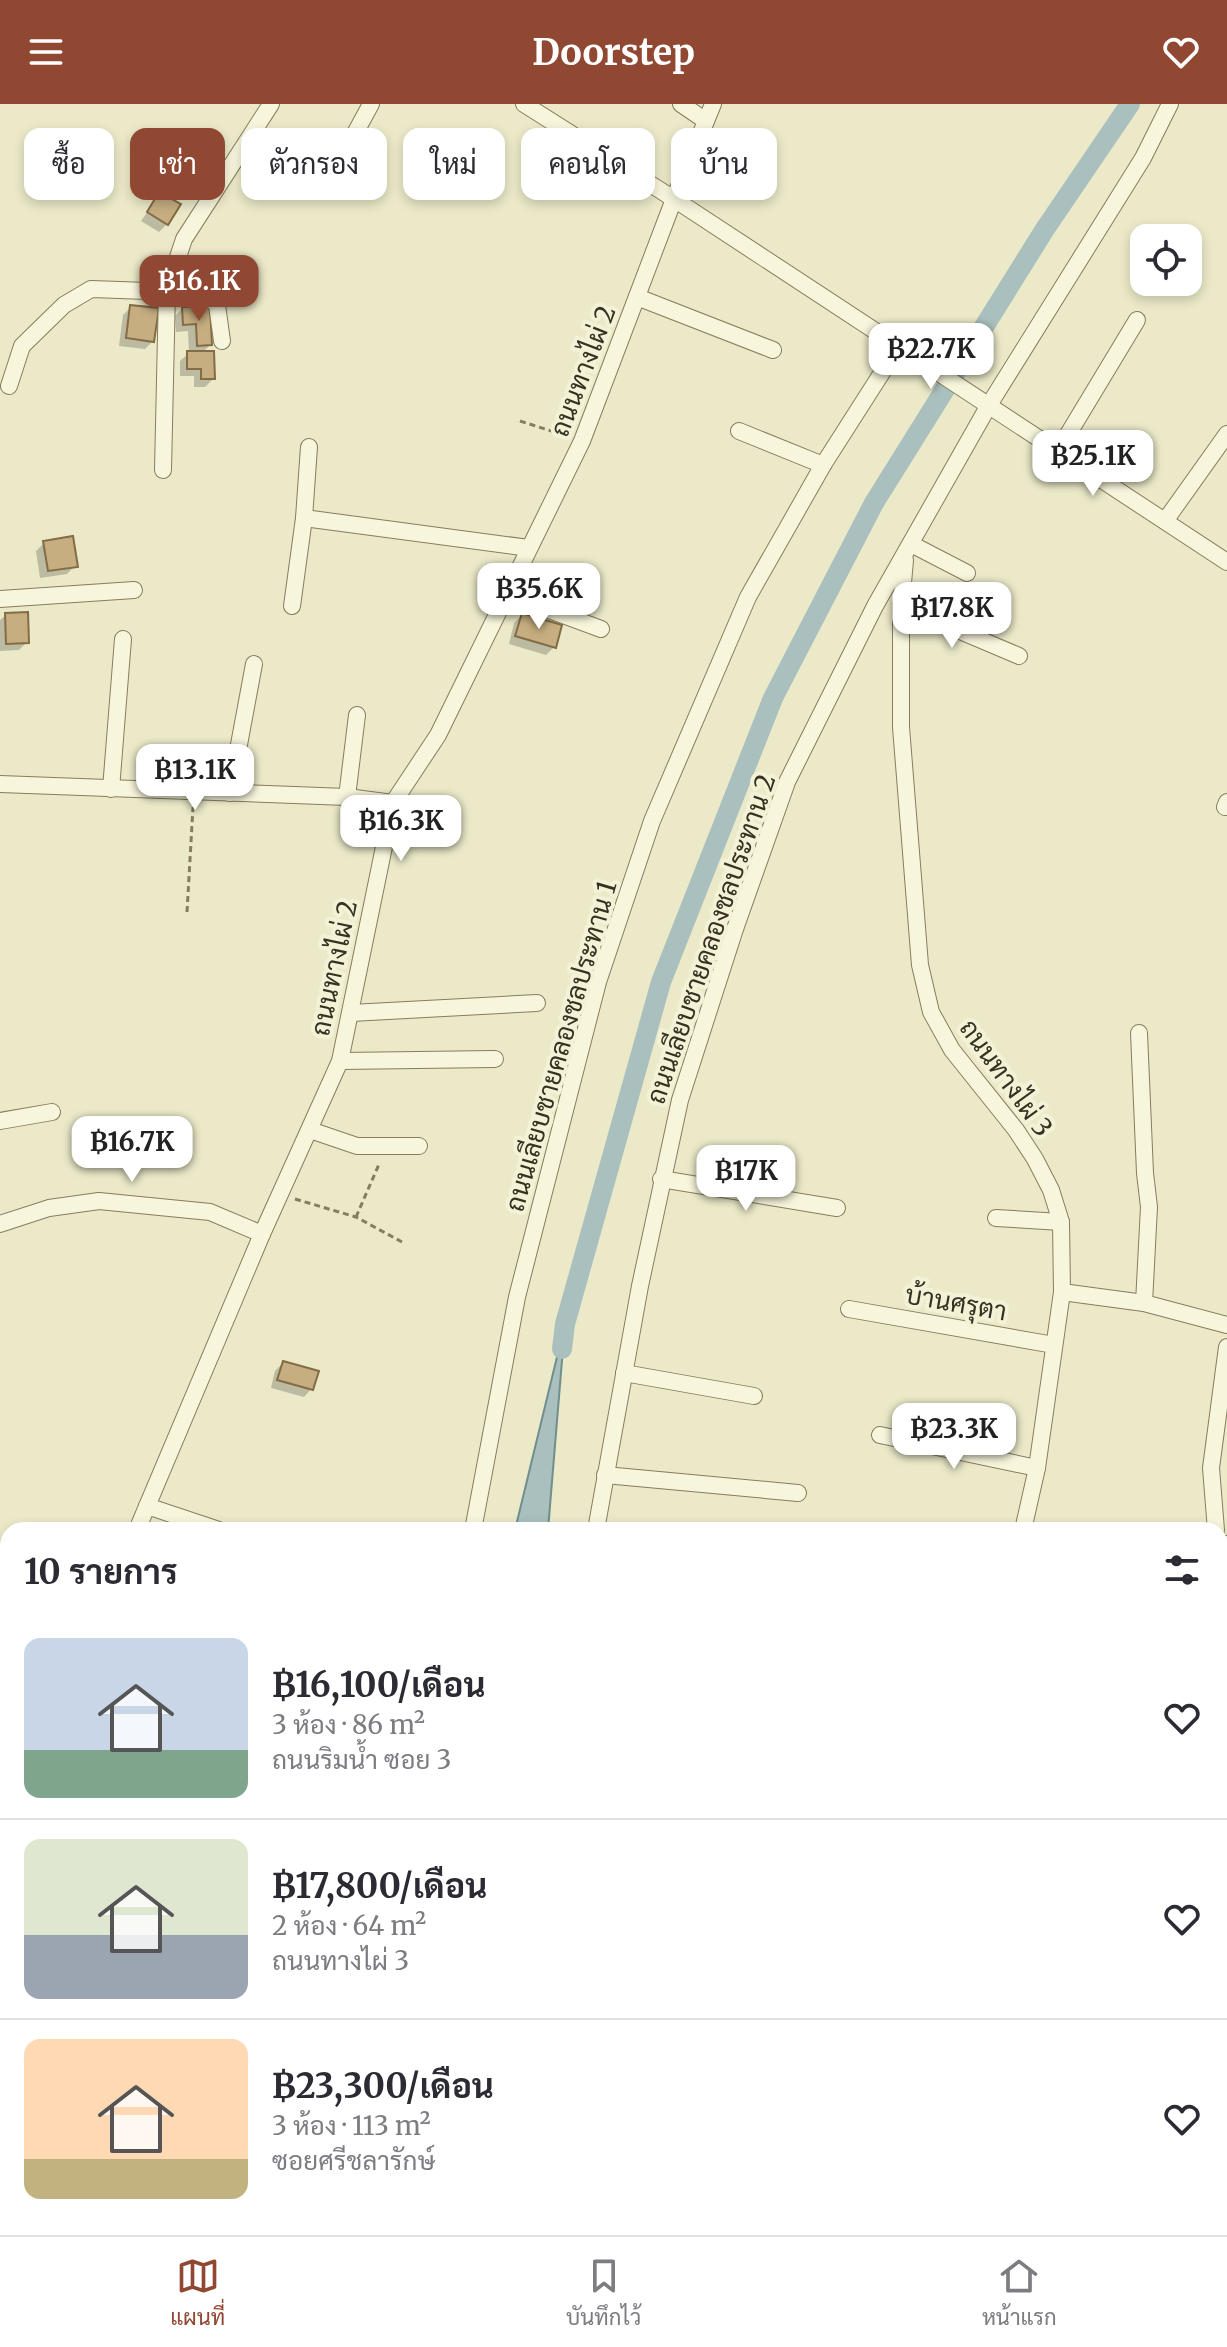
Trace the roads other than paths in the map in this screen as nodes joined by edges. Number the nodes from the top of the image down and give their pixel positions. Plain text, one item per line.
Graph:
1 (271, 104) edge
2 (371, 104) edge
3 (524, 104) edge
4 (681, 104) edge
5 (713, 104) edge
6 (1170, 104) edge
7 (706, 121) junction
8 (358, 128) edge
9 (703, 128) edge
10 (671, 197) edge
11 (674, 200) edge
12 (676, 200) edge
13 (167, 290) junction
14 (637, 297) junction
15 (1137, 320) dead end
16 (222, 341) dead end
17 (901, 347) junction
18 (773, 350) dead end
19 (9, 386) dead end
20 (985, 402) junction
21 (739, 431) dead end
22 (1227, 434) edge
23 (309, 447) dead end
24 (1058, 451) junction
25 (823, 465) junction
26 (163, 470) dead end
27 (304, 518) junction
28 (1165, 521) junction
29 (529, 548) junction
30 (908, 549) junction
31 (1227, 562) edge
32 (967, 573) dead end
33 (134, 590) dead end
34 (509, 595) junction
35 (0, 599) edge
36 (292, 606) dead end
37 (901, 606) junction
38 (601, 629) dead end
39 (123, 639) dead end
40 (1019, 656) dead end
41 (254, 664) dead end
42 (357, 715) dead end
43 (0, 784) edge
44 (111, 789) junction
45 (230, 793) junction
46 (347, 797) junction
47 (393, 803) junction
48 (537, 1003) dead end
49 (351, 1013) junction
50 (1139, 1033) dead end
51 (495, 1059) dead end
52 (340, 1061) junction
53 (52, 1112) dead end
54 (0, 1121) edge
55 (310, 1130) junction
56 (419, 1146) dead end
57 (661, 1179) junction
58 (837, 1208) dead end
59 (996, 1218) dead end
60 (1061, 1222) junction
61 (0, 1224) edge
62 (262, 1234) junction
63 (1062, 1292) junction
64 (1144, 1303) junction
65 (849, 1309) dead end
66 (1227, 1325) edge
67 (1054, 1345) junction
68 (1227, 1347) edge
69 (624, 1373) junction
70 (754, 1396) dead end
71 (880, 1435) dead end
72 (1037, 1468) junction
73 (605, 1475) junction
74 (798, 1493) dead end
75 (147, 1506) junction
76 (140, 1522) edge
77 (195, 1522) edge
78 (475, 1522) edge
79 (597, 1522) edge
80 (1025, 1522) edge
81 (1215, 1522) edge

1 - 13 street
2 - 8 street
3 - 10 street
4 - 7 street
5 - 7 street, ถนนทางไผ่ 2
6 - 20 street, ถนนเลียบชายคลองชลประทาน 2
7 - 9 street, ถนนทางไผ่ 2
11 - 14 street, ถนนทางไผ่ 2
12 - 17 street
13 - 16 street
13 - 19 street
13 - 26 street
14 - 18 street
14 - 29 street, ถนนทางไผ่ 2
15 - 24 street
17 - 20 street
17 - 25 street, ถนนเลียบชายคลองชลประทาน 1
20 - 24 street
20 - 30 street, ถนนเลียบชายคลองชลประทาน 2
21 - 25 street
22 - 28 street
23 - 27 street
24 - 28 street
25 - 78 street, ถนนเลียบชายคลองชลประทาน 1
27 - 29 street
27 - 36 street
28 - 31 street
29 - 34 street, ถนนทางไผ่ 2
30 - 32 street
30 - 37 street, ถนนทางไผ่ 3
30 - 57 street, ถนนเลียบชายคลองชลประทาน 2
33 - 35 street
34 - 38 street
34 - 47 street, ถนนทางไผ่ 2
37 - 40 street
37 - 60 street, ถนนทางไผ่ 3
39 - 44 street
41 - 45 street
42 - 46 street
43 - 44 street
44 - 45 street
45 - 46 street
46 - 47 street
47 - 49 street, ถนนทางไผ่ 2
48 - 49 street
49 - 52 street, ถนนทางไผ่ 2
50 - 64 street
51 - 52 street
52 - 55 street, ถนนทางไผ่ 2
53 - 54 street
55 - 56 street
55 - 62 street, ถนนทางไผ่ 2
57 - 58 street
57 - 69 street, ถนนเลียบชายคลองชลประทาน 2
59 - 60 street
60 - 63 street, ถนนทางไผ่ 3
61 - 62 street
62 - 75 street, ถนนทางไผ่ 2
63 - 64 street
63 - 67 street, ถนนทางไผ่ 3
64 - 66 street
65 - 67 street, บ้านศรุตา
67 - 72 street, ถนนทางไผ่ 3
68 - 81 street
69 - 70 street
69 - 73 street, ถนนเลียบชายคลองชลประทาน 2
71 - 72 street
72 - 80 street, ถนนทางไผ่ 3
73 - 74 street
73 - 79 street, ถนนเลียบชายคลองชลประทาน 2
75 - 76 street, ถนนทางไผ่ 2
75 - 77 street

